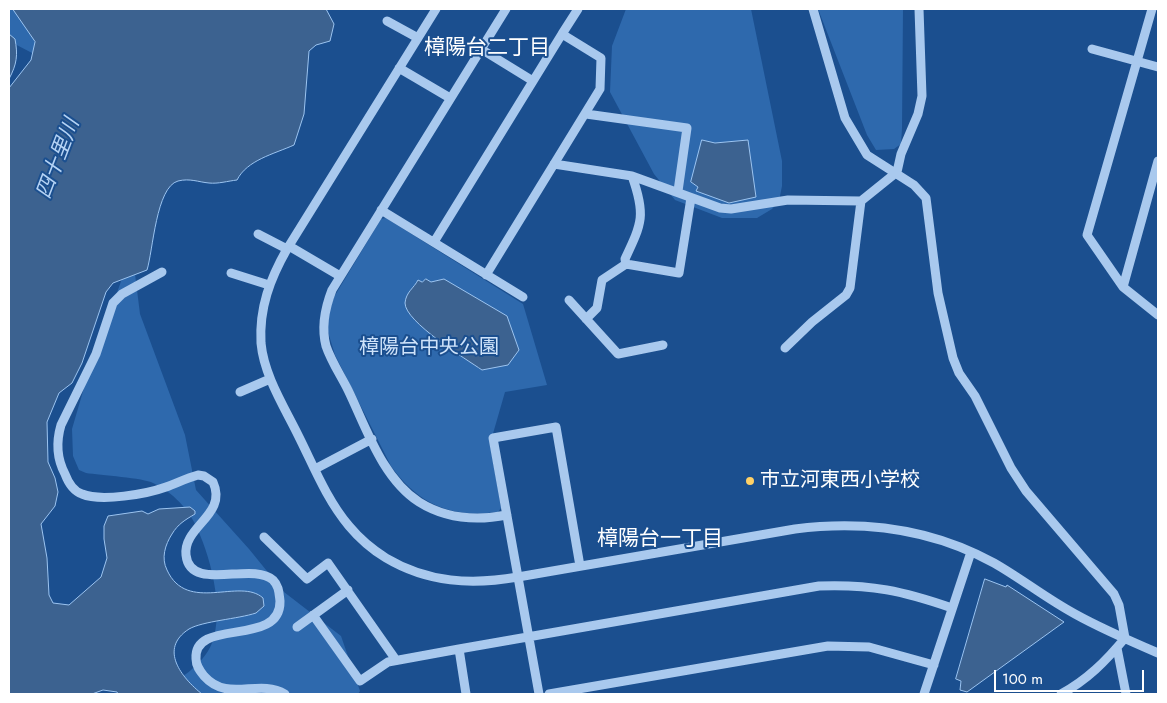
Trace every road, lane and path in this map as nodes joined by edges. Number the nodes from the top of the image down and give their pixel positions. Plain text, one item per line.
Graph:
1 (436, 9) edge
2 (506, 9) edge
3 (578, 9) edge
4 (813, 9) edge
5 (919, 9) edge
6 (1152, 9) edge
7 (387, 21) dead end
8 (562, 34) junction
9 (418, 38) junction
10 (482, 49) junction
11 (1092, 49) dead end
12 (1137, 61) junction
13 (1158, 67) edge
14 (399, 68) junction
15 (533, 81) junction
16 (450, 98) junction
17 (586, 114) junction
18 (1158, 161) edge
19 (554, 164) junction
20 (897, 172) junction
21 (632, 176) junction
22 (678, 191) junction
23 (691, 198) junction
24 (862, 201) junction
25 (381, 210) junction
26 (258, 234) dead end
27 (434, 242) junction
28 (288, 248) junction
29 (626, 264) junction
30 (162, 272) dead end
31 (231, 273) dead end
32 (486, 274) junction
33 (340, 276) junction
34 (269, 285) junction
35 (1123, 287) junction
36 (523, 297) dead end
37 (569, 300) dead end
38 (1158, 315) edge
39 (586, 319) junction
40 (663, 346) dead end
41 (786, 348) dead end
42 (270, 379) junction
43 (240, 392) dead end
44 (372, 439) junction
45 (315, 469) junction
46 (506, 515) junction
47 (264, 537) dead end
48 (971, 552) junction
49 (580, 566) junction
50 (518, 578) junction
51 (348, 590) junction
52 (952, 608) junction
53 (312, 616) junction
54 (297, 627) dead end
55 (528, 636) junction
56 (1125, 638) junction
57 (1117, 648) junction
58 (459, 649) junction
59 (1158, 653) edge
60 (396, 660) junction
61 (934, 665) junction
62 (285, 694) edge
63 (466, 694) edge
64 (539, 694) edge
65 (549, 694) edge
66 (924, 694) edge
67 (1061, 694) edge
68 (1126, 694) edge

1 - 9 street
2 - 10 street
3 - 8 street
4 - 20 street
5 - 20 street
6 - 12 street
7 - 9 street
8 - 15 street
8 - 17 street
9 - 14 street
10 - 15 street
10 - 16 street
11 - 12 street
12 - 13 street
12 - 35 street
14 - 16 street
14 - 28 street
15 - 27 street
16 - 25 street
17 - 19 street
17 - 22 street
18 - 35 street
19 - 21 street
19 - 32 street
20 - 24 street
20 - 56 street
21 - 22 street
21 - 29 street
22 - 23 street
23 - 24 street
23 - 29 street
24 - 41 street
25 - 27 street
25 - 33 street
26 - 28 street
27 - 32 street
28 - 33 street
28 - 34 street
29 - 39 street
30 - 62 street
31 - 34 street
32 - 36 street
33 - 44 street
34 - 42 street
35 - 38 street
37 - 39 street
39 - 40 street
42 - 43 street
42 - 45 street
44 - 45 street
44 - 46 street
45 - 50 street
46 - 49 street
46 - 50 street
47 - 51 street
48 - 49 street
48 - 52 street
48 - 56 street
49 - 50 street
50 - 55 street
51 - 53 street
51 - 60 street
52 - 55 street
52 - 61 street
53 - 54 street
53 - 60 street
55 - 58 street
55 - 64 street
56 - 57 street
56 - 59 street
57 - 67 street
57 - 68 street
58 - 60 street
58 - 63 street
61 - 65 street
61 - 66 street

